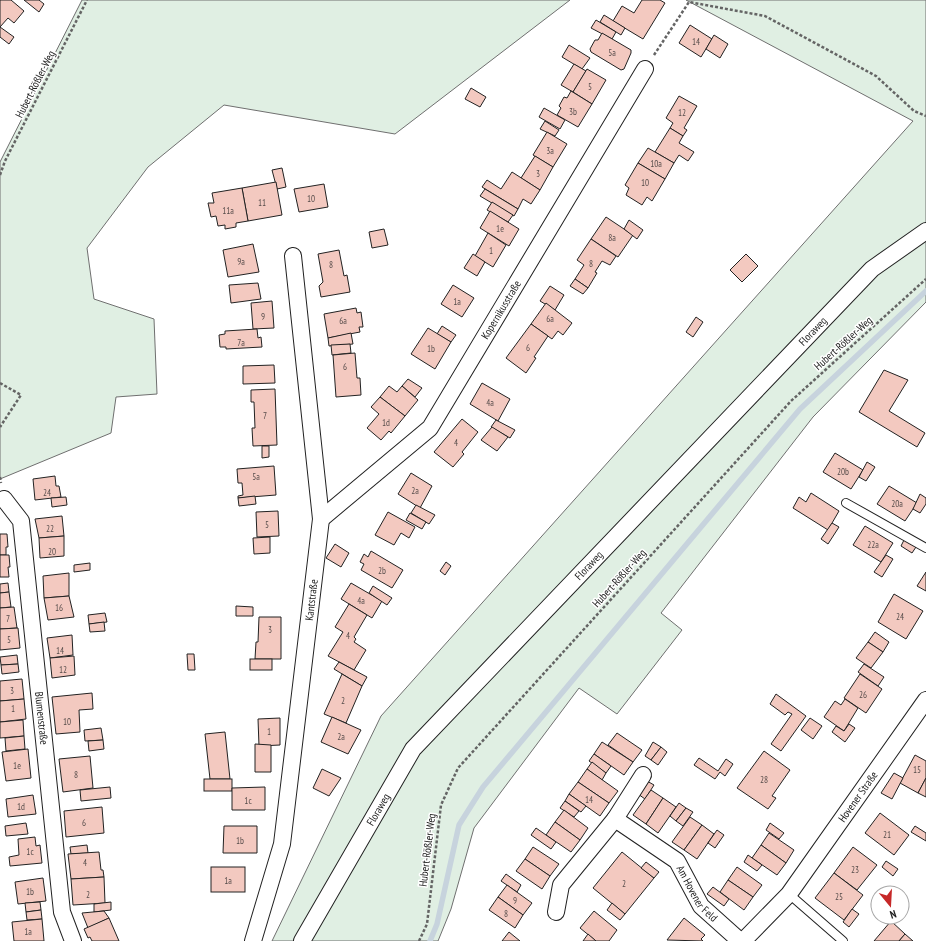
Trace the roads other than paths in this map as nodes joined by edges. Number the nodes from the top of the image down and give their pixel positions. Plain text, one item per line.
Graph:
1 (645, 69) road end
2 (926, 232) edge
3 (293, 256) dead end
4 (4, 499) dead end
5 (846, 503) dead end
6 (321, 519) junction
7 (926, 548) edge
8 (925, 705) edge
9 (643, 775) dead end
10 (614, 819) junction
11 (789, 894) junction
12 (556, 912) dead end
13 (73, 941) edge
14 (253, 941) edge
15 (302, 941) edge
16 (742, 941) edge
17 (843, 941) edge

1 - 6 street, Kopernikusstraße
2 - 15 street, Floraweg
3 - 6 street, Kantstraße
4 - 13 street, Blumenstraße
5 - 7 lane
6 - 14 street, Kantstraße
8 - 11 street, Hovener Straße
9 - 10 street
10 - 12 street
10 - 16 street, Am Hovener Feld
11 - 16 street, Hovener Straße
11 - 17 lane

